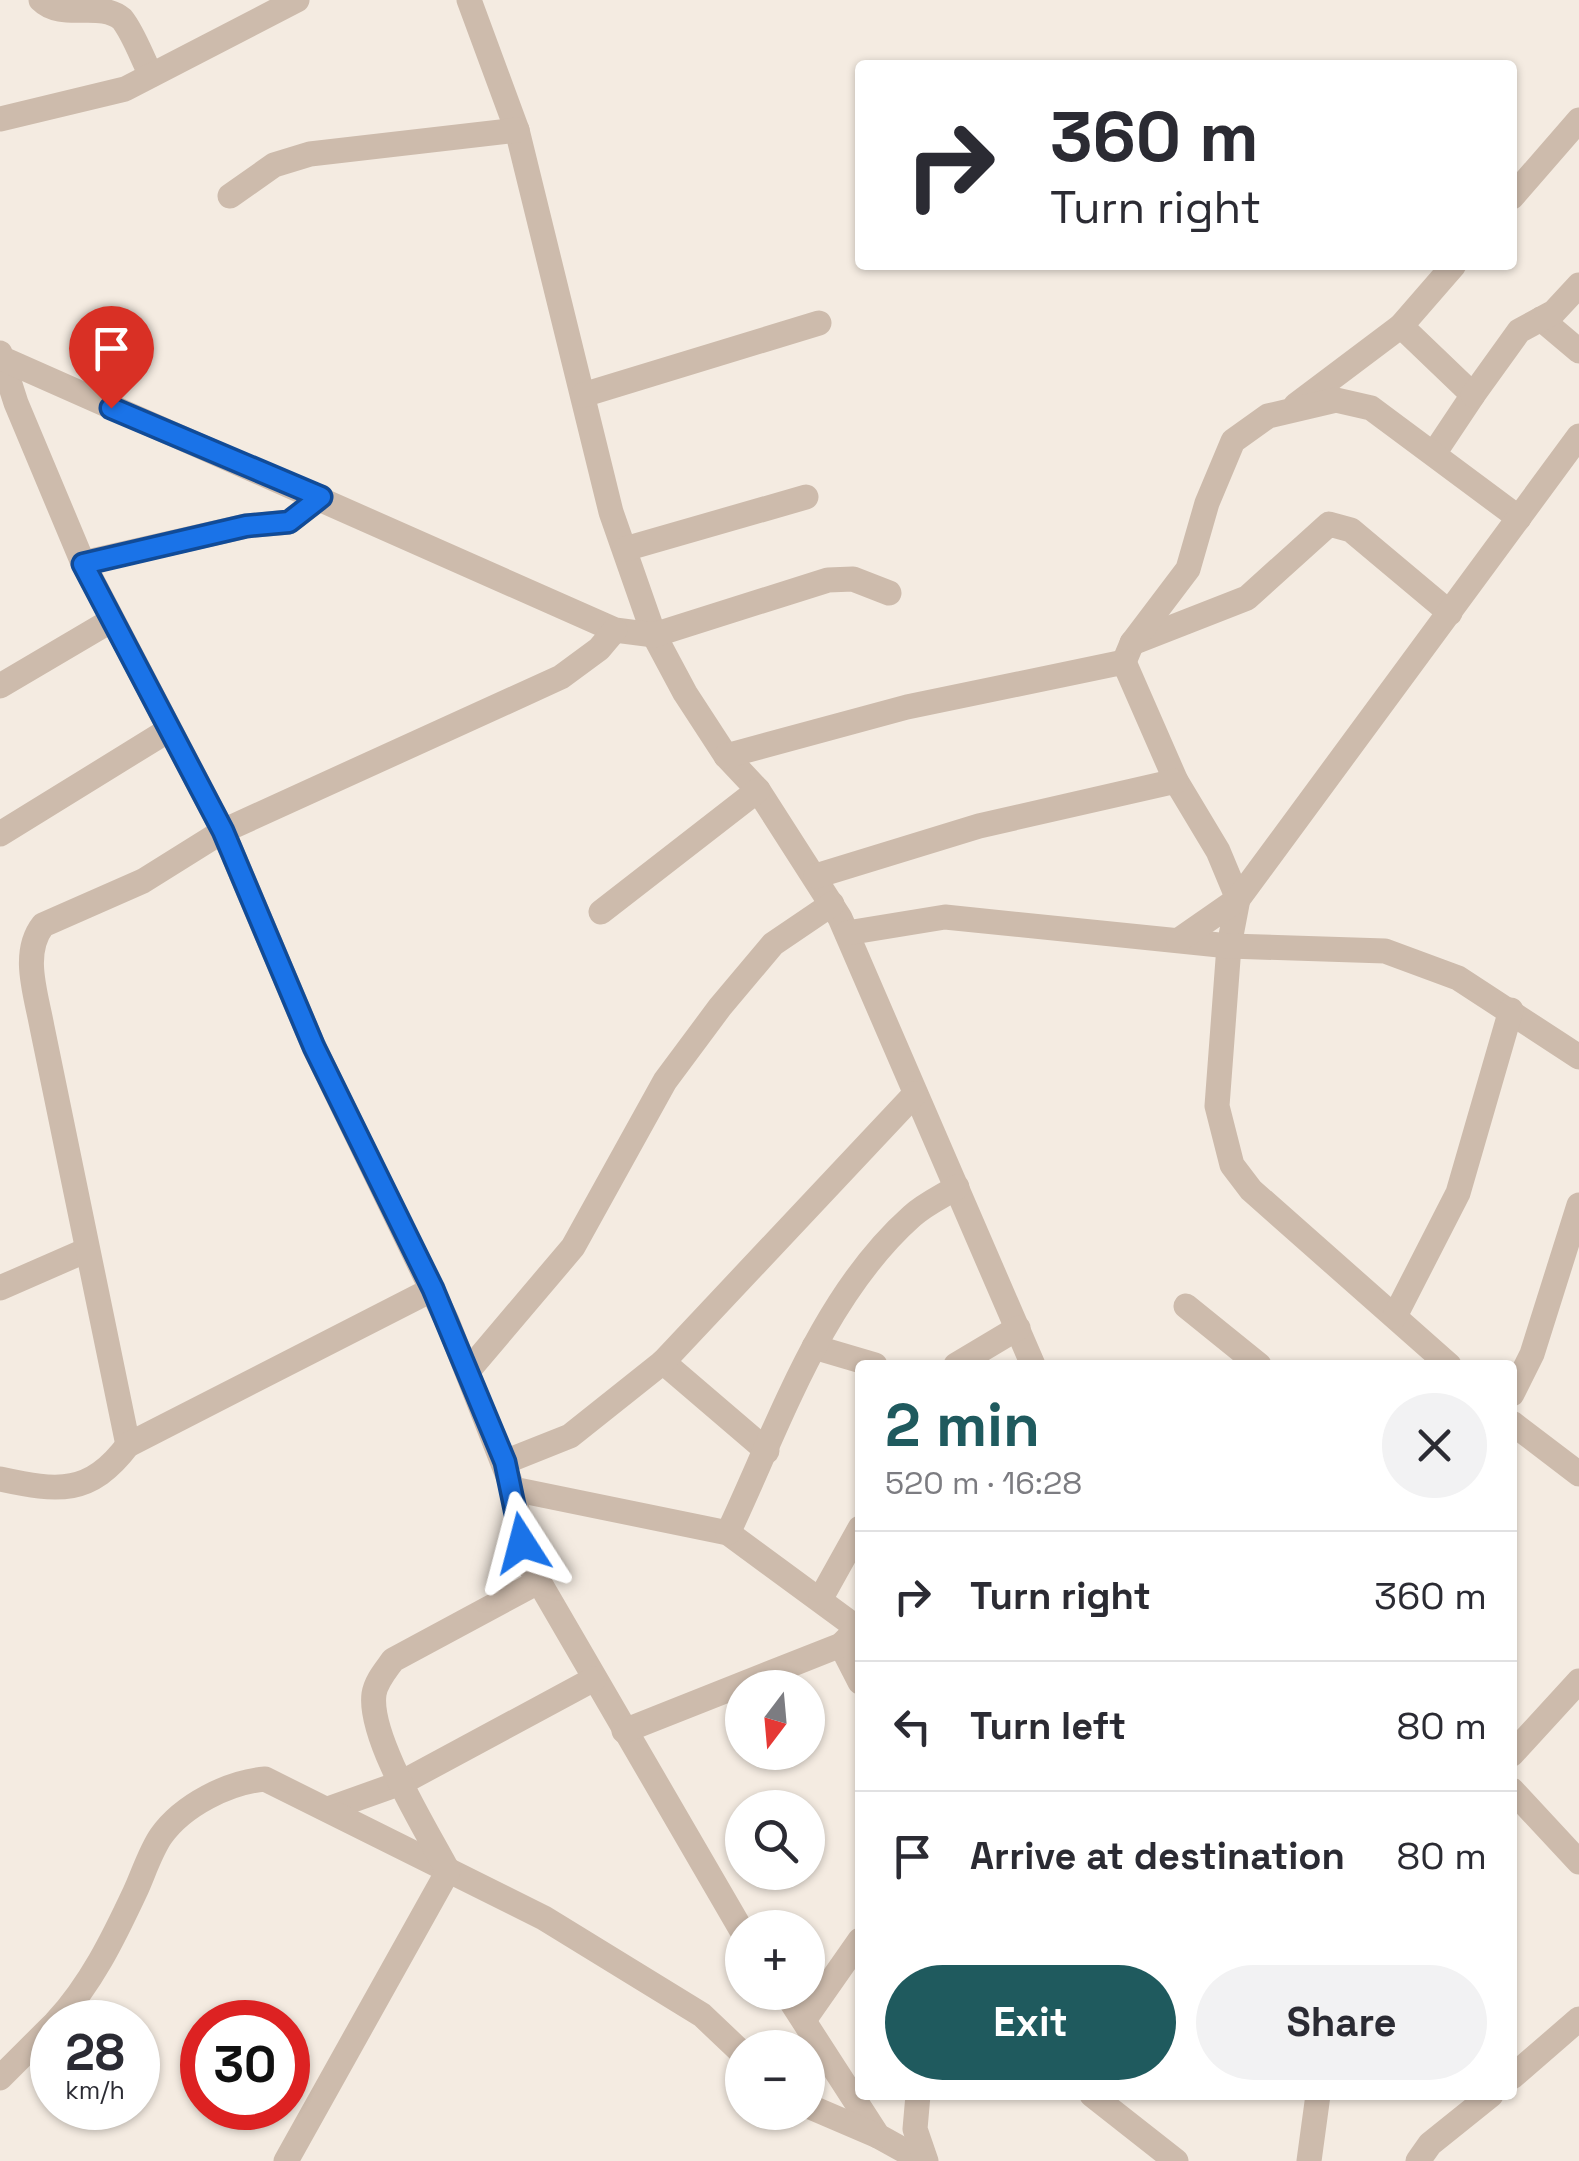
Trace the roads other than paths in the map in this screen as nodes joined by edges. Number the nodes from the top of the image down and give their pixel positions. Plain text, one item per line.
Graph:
1 (41, 0) edge
2 (297, 0) edge
3 (470, 0) edge
4 (151, 75) junction
5 (0, 119) edge
6 (1579, 120) edge
7 (517, 130) junction
8 (1517, 191) edge
9 (230, 196) dead end
10 (1450, 270) edge
11 (1579, 285) edge
12 (1540, 319) junction
13 (819, 323) dead end
14 (1400, 326) junction
15 (1579, 351) edge
16 (2, 356) edge
17 (1473, 395) junction
18 (582, 396) junction
19 (8, 410) edge
20 (1288, 411) junction
21 (1579, 436) edge
22 (1435, 452) junction
23 (806, 496) dead end
24 (321, 497) junction
25 (1518, 518) junction
26 (625, 549) junction
27 (83, 564) junction
28 (889, 593) dead end
29 (1450, 613) junction
30 (112, 620) junction
31 (615, 630) junction
32 (654, 635) junction
33 (1128, 652) junction
34 (0, 686) edge
35 (167, 730) junction
36 (726, 756) junction
37 (1176, 781) junction
38 (758, 790) junction
39 (223, 831) junction
40 (0, 834) edge
41 (816, 876) junction
42 (1238, 899) junction
43 (832, 904) junction
44 (600, 912) dead end
45 (848, 932) junction
46 (1179, 940) junction
47 (1229, 946) junction
48 (1510, 1010) junction
49 (1579, 1057) edge
50 (915, 1094) junction
51 (958, 1186) junction
52 (1579, 1205) edge
53 (87, 1250) junction
54 (0, 1288) edge
55 (433, 1289) junction
56 (1186, 1306) dead end
57 (1395, 1316) junction
58 (1018, 1328) junction
59 (814, 1348) junction
60 (857, 1360) edge
61 (964, 1360) edge
62 (1031, 1360) edge
63 (1253, 1360) edge
64 (1443, 1360) edge
65 (663, 1362) junction
66 (468, 1371) junction
67 (1517, 1384) edge
68 (1517, 1427) edge
69 (128, 1445) junction
70 (767, 1451) junction
71 (505, 1462) junction
72 (1579, 1474) edge
73 (0, 1480) edge
74 (513, 1490) junction
75 (728, 1533) junction
76 (855, 1537) edge
77 (538, 1582) junction
78 (821, 1598) junction
79 (852, 1635) edge
80 (594, 1679) junction
81 (1579, 1680) edge
82 (624, 1731) junction
83 (1517, 1748) edge
84 (401, 1784) junction
85 (1517, 1794) edge
86 (328, 1809) junction
87 (1574, 1845) edge
88 (448, 1871) junction
89 (730, 1910) edge
90 (855, 1947) edge
91 (76, 2000) edge
92 (797, 2010) edge
93 (1579, 2019) edge
94 (804, 2020) junction
95 (725, 2037) edge
96 (30, 2048) edge
97 (1517, 2073) edge
98 (0, 2078) edge
99 (855, 2100) edge
100 (855, 2100) edge
101 (918, 2100) edge
102 (1098, 2100) edge
103 (1317, 2100) edge
104 (1484, 2100) edge
105 (825, 2113) edge
106 (878, 2136) junction
107 (286, 2161) edge
108 (925, 2161) edge
109 (1176, 2161) edge
110 (1308, 2161) edge
111 (1418, 2161) edge

1 - 4 street
2 - 4 street
3 - 7 street
4 - 5 street
6 - 8 street
7 - 9 street
7 - 18 street
10 - 14 street
11 - 12 street
12 - 15 street
12 - 17 street
13 - 18 street
14 - 17 street
14 - 20 street
16 - 19 street
16 - 24 street
17 - 22 street
18 - 26 street
19 - 27 street
20 - 22 street
20 - 33 street
21 - 25 street
22 - 25 street
23 - 26 street
24 - 27 street
24 - 31 street
25 - 29 street
26 - 32 street
27 - 30 street
28 - 32 street
29 - 33 street
29 - 42 street
30 - 34 street
30 - 35 street
31 - 32 street
31 - 39 street
32 - 36 street
33 - 36 street
33 - 37 street
35 - 39 street
35 - 40 street
36 - 38 street
37 - 41 street
37 - 42 street
38 - 41 street
38 - 44 street
39 - 53 street
39 - 55 street
41 - 43 street
42 - 46 street
42 - 47 street
43 - 45 street
43 - 66 street
45 - 46 street
45 - 50 street
46 - 47 street
47 - 48 street
47 - 57 street
48 - 49 street
48 - 57 street
50 - 51 street
50 - 65 street
51 - 58 street
51 - 59 street
52 - 67 street
53 - 54 street
53 - 69 street
55 - 66 street
55 - 69 street
56 - 63 street
57 - 64 street
58 - 61 street
58 - 62 street
59 - 60 street
59 - 70 street
65 - 70 street
65 - 71 street
66 - 71 street
68 - 72 street
69 - 73 street
70 - 75 street
71 - 74 street
74 - 75 street
74 - 77 street
75 - 78 street
76 - 78 street
77 - 80 street
77 - 84 street
78 - 79 street
79 - 82 street
80 - 82 street
80 - 84 street
81 - 83 street
82 - 89 street
84 - 86 street
84 - 88 street
85 - 87 street
86 - 88 street
86 - 91 street
88 - 95 street
88 - 107 street
90 - 94 street
92 - 94 street
93 - 97 street
94 - 100 street
96 - 98 street
99 - 106 street
101 - 108 street
102 - 109 street
103 - 110 street
104 - 111 street
105 - 106 street
106 - 108 street

